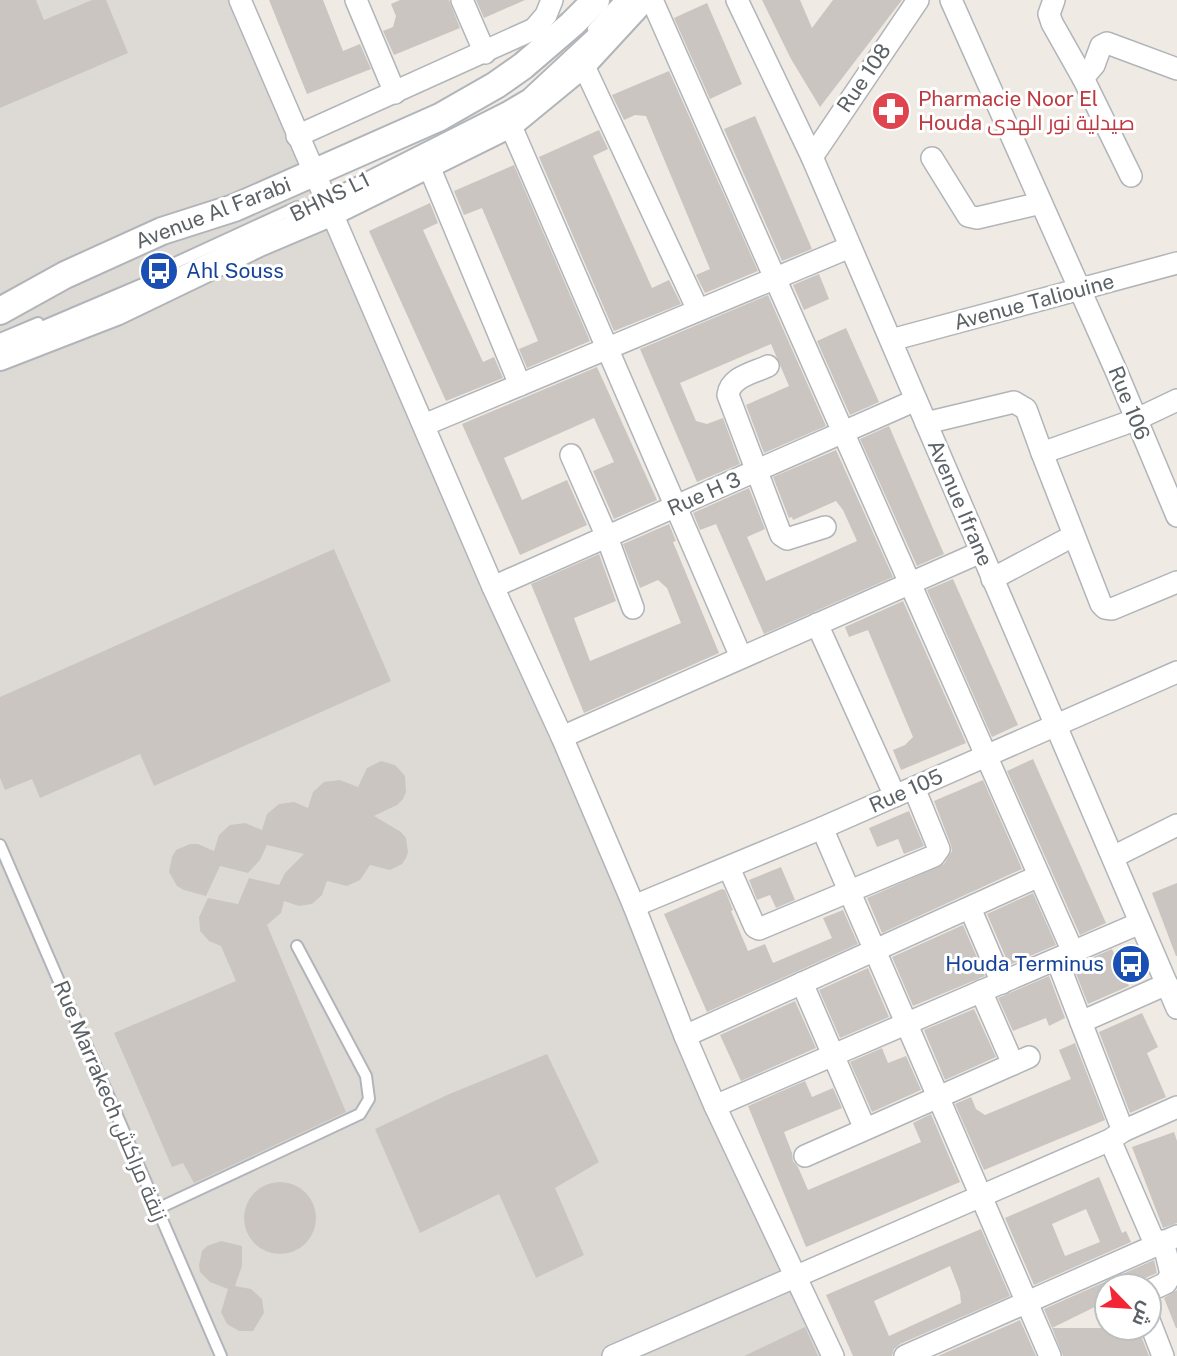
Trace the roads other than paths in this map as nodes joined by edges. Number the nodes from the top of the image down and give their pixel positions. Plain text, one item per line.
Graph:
1 (240, 0) edge
2 (356, 0) edge
3 (462, 0) edge
4 (552, 0) edge
5 (596, 0) edge
6 (620, 0) edge
7 (628, 0) edge
8 (642, 0) edge
9 (652, 0) edge
10 (737, 0) edge
11 (918, 0) edge
12 (951, 0) edge
13 (1054, 0) edge
14 (485, 53) junction
15 (583, 64) junction
16 (1177, 69) edge
17 (1083, 78) junction
18 (395, 93) junction
19 (510, 124) junction
20 (297, 136) junction
21 (812, 157) junction
22 (933, 158) dead end
23 (428, 164) junction
24 (1131, 176) dead end
25 (323, 195) junction
26 (1041, 203) junction
27 (850, 247) junction
28 (1177, 263) edge
29 (775, 278) junction
30 (1079, 289) junction
31 (698, 310) junction
32 (0, 311) edge
33 (0, 339) edge
34 (891, 340) junction
35 (0, 344) edge
36 (607, 349) junction
37 (0, 357) edge
38 (768, 366) dead end
39 (520, 385) junction
40 (916, 400) junction
41 (1177, 400) edge
42 (1135, 420) junction
43 (926, 423) junction
44 (424, 425) junction
45 (843, 433) junction
46 (1042, 453) junction
47 (571, 455) dead end
48 (757, 470) junction
49 (676, 506) junction
50 (1177, 516) edge
51 (825, 527) dead end
52 (607, 537) junction
53 (1073, 537) junction
54 (981, 552) junction
55 (992, 579) junction
56 (1177, 582) edge
57 (909, 584) junction
58 (493, 587) junction
59 (633, 608) dead end
60 (817, 624) junction
61 (741, 657) junction
62 (1177, 672) edge
63 (1056, 726) junction
64 (562, 737) junction
65 (985, 756) junction
66 (904, 792) junction
67 (1177, 825) edge
68 (822, 828) junction
69 (0, 845) edge
70 (1113, 857) junction
71 (729, 868) junction
72 (1039, 876) junction
73 (849, 892) junction
74 (634, 906) junction
75 (970, 908) junction
76 (1140, 923) junction
77 (297, 946) dead end
78 (875, 950) junction
79 (1065, 956) junction
80 (1002, 983) junction
81 (802, 984) junction
82 (1172, 991) edge
83 (981, 992) junction
84 (1081, 1022) junction
85 (907, 1024) junction
86 (685, 1036) junction
87 (833, 1055) junction
88 (938, 1097) junction
89 (715, 1106) junction
90 (1177, 1107) edge
91 (865, 1129) junction
92 (1116, 1135) junction
93 (805, 1156) dead end
94 (980, 1195) junction
95 (157, 1209) junction
96 (1165, 1241) edge
97 (795, 1278) junction
98 (1163, 1285) edge
99 (1029, 1302) junction
100 (221, 1356) edge
101 (612, 1356) edge
102 (833, 1356) edge
103 (905, 1356) edge
104 (1050, 1356) edge

1 - 20 street
2 - 18 street
3 - 14 street
4 - 14 street
5 - 25 street
6 - 25 lane, BHNS L1
7 - 25 lane, BHNS L1
8 - 15 street
9 - 29 street
10 - 21 street, Avenue Ifrane
11 - 21 street, Rue 108
12 - 26 street, Rue 106
13 - 17 street
14 - 18 street
15 - 19 street
15 - 31 street
16 - 17 street
17 - 24 street
18 - 20 street
19 - 23 street
19 - 36 street
20 - 25 street
21 - 27 street, Avenue Ifrane
22 - 26 street
23 - 25 street
23 - 39 street
25 - 32 street, Avenue Al Farabi
25 - 33 lane, BHNS L1
25 - 35 lane, BHNS L1
25 - 37 street, Avenue Al Farabi
25 - 44 street
26 - 30 street, Rue 106
27 - 29 street
27 - 34 street, Avenue Ifrane
28 - 30 street, Avenue Taliouine
29 - 31 street
29 - 45 street
30 - 34 street, Avenue Taliouine
30 - 42 street, Rue 106
31 - 36 street
34 - 40 street, Avenue Ifrane
36 - 39 street
36 - 49 street
38 - 48 street
39 - 44 street
40 - 43 street, Avenue Ifrane
40 - 45 street, Rue H 3
41 - 42 street
42 - 46 street
42 - 50 street, Rue 106
43 - 46 street
43 - 54 street, Avenue Ifrane
44 - 58 street
45 - 48 street, Rue H 3
45 - 57 street
46 - 53 street
47 - 52 street
48 - 49 street, Rue H 3
48 - 51 street
49 - 52 street, Rue H 3
49 - 61 street
52 - 58 street, Rue H 3
52 - 59 street
53 - 55 street
53 - 56 street
54 - 55 street, Avenue Ifrane
54 - 57 street
55 - 63 street, Avenue Ifrane
57 - 60 street
57 - 65 street
58 - 64 street
60 - 61 street
60 - 66 street
61 - 64 street
62 - 63 street, Rue 105
63 - 65 street, Rue 105
63 - 70 street, Avenue Ifrane
64 - 74 street
65 - 66 street, Rue 105
65 - 72 street
66 - 68 street, Rue 105
66 - 73 street
67 - 70 street
68 - 71 street, Rue 105
68 - 73 street
69 - 95 lane, Rue Marrakech زنقة مراكش
70 - 76 street, Avenue Ifrane
71 - 73 street
71 - 74 street, Rue 105
72 - 75 street
72 - 79 street
73 - 78 street
74 - 86 street
75 - 78 street
75 - 80 street
76 - 79 street
76 - 82 street, Avenue Ifrane
77 - 95 lane
78 - 81 street
78 - 85 street
79 - 80 street
79 - 84 street
80 - 83 street
81 - 86 street
81 - 87 street
82 - 84 street
83 - 85 street
83 - 88 street
84 - 92 street
85 - 87 street
85 - 88 street
86 - 89 street
87 - 89 street
87 - 91 street
88 - 91 street
88 - 94 street
89 - 97 street
90 - 92 street
91 - 93 street
92 - 94 street
92 - 96 street
94 - 97 street
94 - 99 street
95 - 100 lane, Rue Marrakech زنقة مراكش
96 - 98 street
96 - 99 street
97 - 101 street
97 - 102 street
99 - 103 street
99 - 104 street

